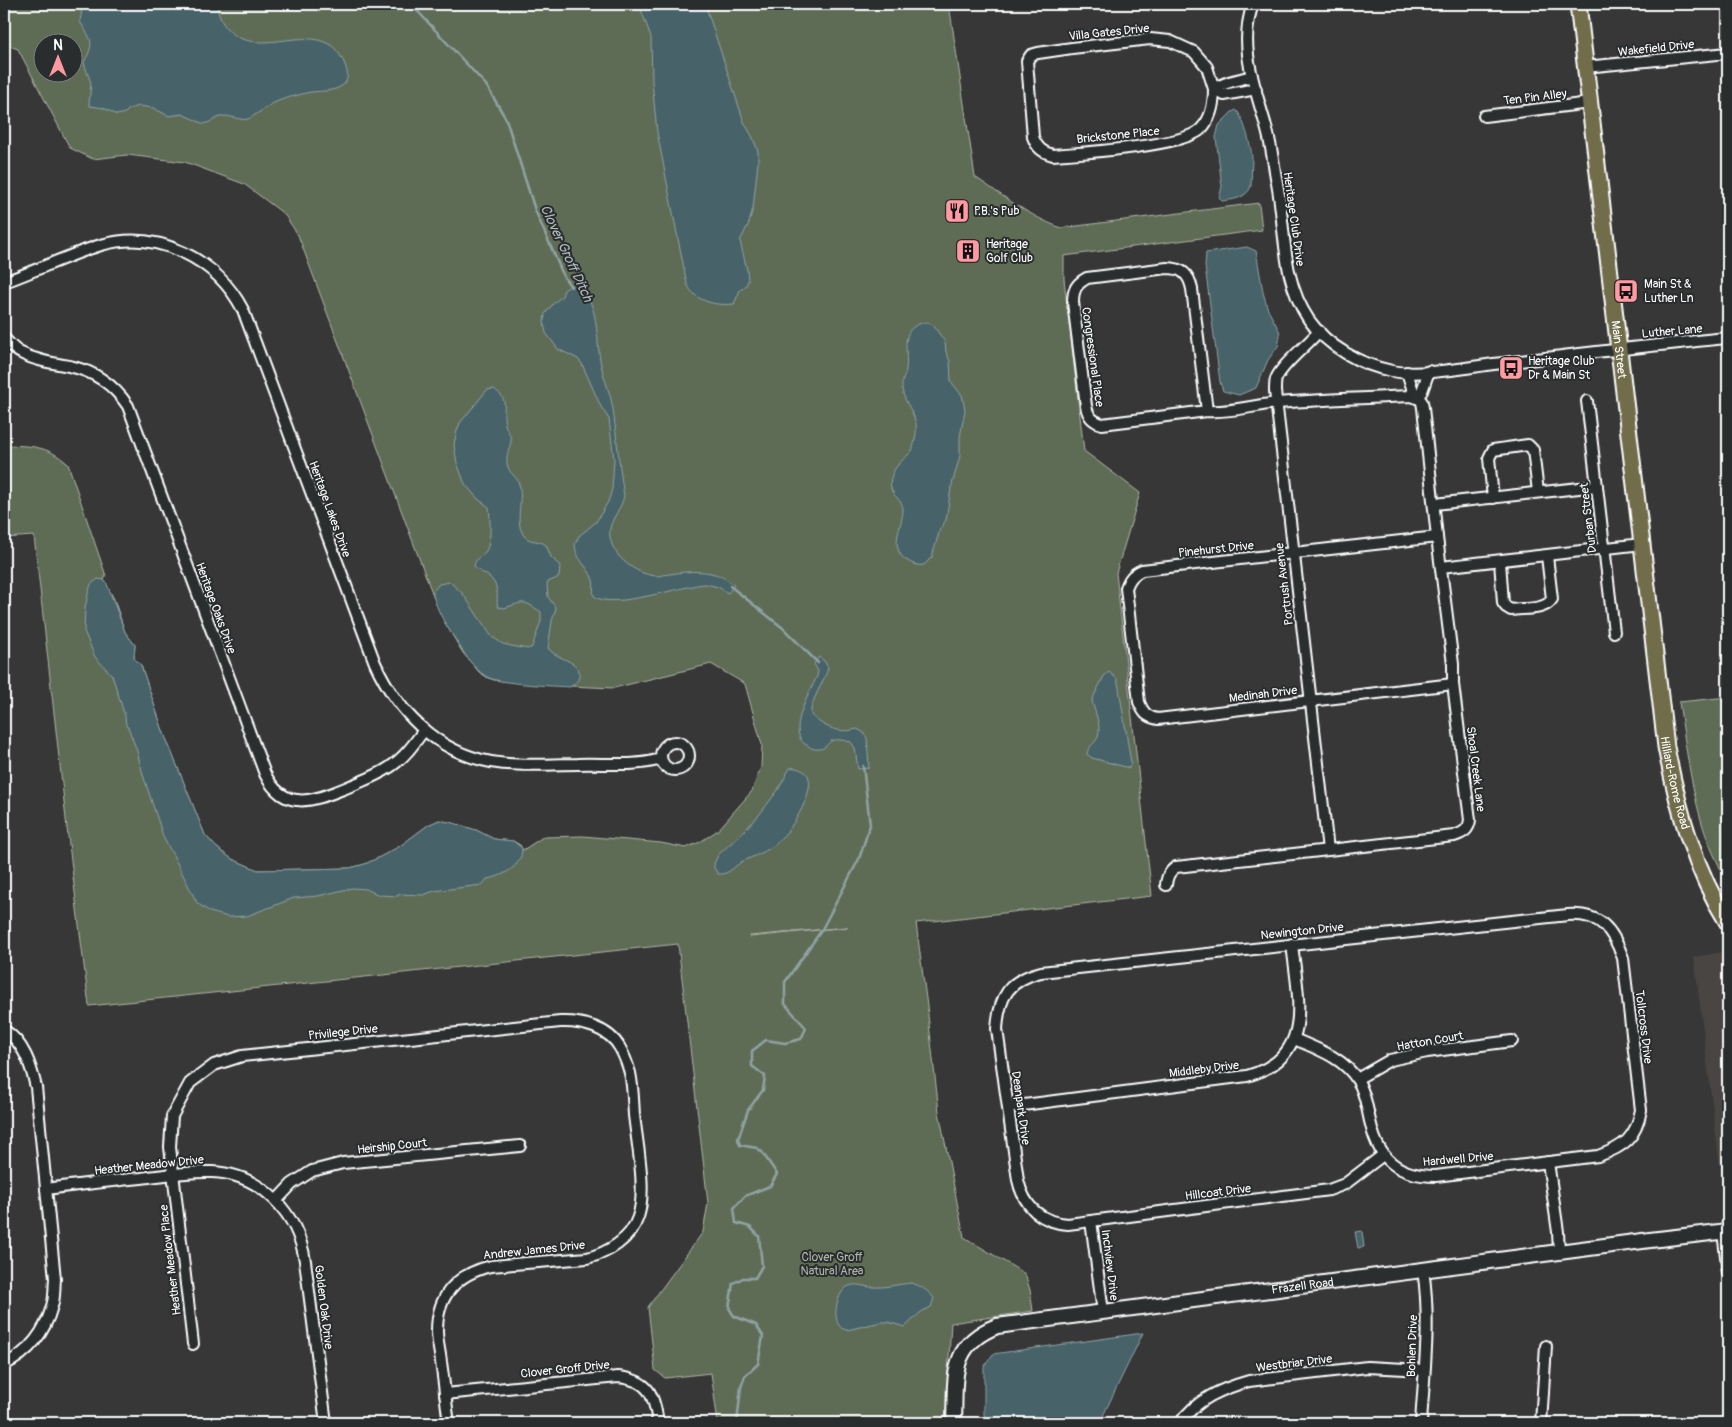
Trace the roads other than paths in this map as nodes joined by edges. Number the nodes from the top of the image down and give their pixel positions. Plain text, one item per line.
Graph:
1 (1253, 4) edge
2 (1578, 4) edge
3 (1728, 53) edge
4 (1586, 67) junction
5 (1252, 76) junction
6 (1214, 89) junction
7 (1256, 89) junction
8 (1590, 103) junction
9 (1030, 104) joint
10 (1484, 116) dead end
11 (4, 282) edge
12 (1319, 331) junction
13 (4, 338) edge
14 (1728, 338) edge
15 (1619, 348) junction
16 (1429, 371) junction
17 (1407, 372) junction
18 (1417, 398) junction
19 (1587, 401) dead end
20 (1276, 403) junction
21 (1207, 411) junction
22 (1597, 486) junction
23 (1538, 492) junction
24 (1492, 498) junction
25 (1434, 504) junction
26 (1437, 537) junction
27 (1642, 544) junction
28 (1604, 548) junction
29 (1293, 553) junction
30 (1547, 556) junction
31 (1500, 561) junction
32 (1441, 567) junction
33 (1614, 632) dead end
34 (1652, 634) joint
35 (1133, 648) joint
36 (1453, 684) junction
37 (1310, 701) junction
38 (424, 730) junction
39 (662, 760) dead end
40 (1328, 850) junction
41 (1166, 885) dead end
42 (1728, 923) edge
43 (1603, 924) joint
44 (1292, 944) junction
45 (1008, 990) joint
46 (600, 1029) joint
47 (4, 1030) edge
48 (1294, 1040) junction
49 (1512, 1040) dead end
50 (1357, 1079) junction
51 (1008, 1107) junction
52 (1631, 1136) joint
53 (520, 1146) dead end
54 (1383, 1155) junction
55 (1548, 1162) junction
56 (173, 1174) junction
57 (46, 1189) junction
58 (277, 1200) junction
59 (1047, 1220) joint
60 (1091, 1221) junction
61 (1726, 1232) edge
62 (1559, 1252) junction
63 (1423, 1270) junction
64 (1728, 1273) edge
65 (1103, 1312) junction
66 (193, 1344) dead end
67 (1546, 1346) dead end
68 (4, 1366) edge
69 (1424, 1370) junction
70 (445, 1394) junction
71 (326, 1423) edge
72 (449, 1423) edge
73 (658, 1423) edge
74 (954, 1423) edge
75 (1180, 1423) edge
76 (1421, 1423) edge
77 (1541, 1423) edge

1 - 5 street, Heritage Club Drive
2 - 4 main road, Main Street
3 - 4 street, Wakefield Drive
4 - 8 main road, Main Street
5 - 6 street
5 - 7 street, Heritage Club Drive
6 - 7 street
6 - 9 street, Brickstone Place
6 - 9 street, Villa Gates Drive
7 - 12 street, Heritage Club Drive
8 - 10 street, Ten Pin Alley
8 - 15 main road, Main Street
11 - 38 street, Heritage Lakes Drive
12 - 17 street, Heritage Club Drive
12 - 20 street, Portrush Avenue
13 - 38 street, Heritage Oaks Drive
14 - 15 street, Luther Lane
15 - 16 street, Heritage Club Drive
15 - 27 main road, Main Street
16 - 17 street, Heritage Club Drive
16 - 18 street
17 - 18 street, Shoal Creek Lane
18 - 20 street, Congressional Place
18 - 25 street, Shoal Creek Lane
19 - 22 street, Durban Street
20 - 21 street, Congressional Place
20 - 29 street, Portrush Avenue
21 - 21 street, Congressional Place
22 - 23 street
22 - 28 street, Durban Street
23 - 24 street
23 - 24 street
24 - 25 street
25 - 26 street, Shoal Creek Lane
26 - 29 street, Pinehurst Drive
26 - 32 street, Shoal Creek Lane
27 - 28 street
27 - 34 main road, Main Street
28 - 30 street
28 - 33 street, Durban Street
29 - 35 street, Pinehurst Drive
29 - 37 street, Portrush Avenue
30 - 31 street
30 - 31 street
31 - 32 street
32 - 36 street, Shoal Creek Lane
34 - 42 main road, Hilliard-Rome Road
35 - 37 street, Medinah Drive
36 - 37 street, Medinah Drive
36 - 40 street, Shoal Creek Lane
37 - 40 street, Portrush Avenue
38 - 39 street, Heritage Lakes Drive
40 - 41 street, Shoal Creek Lane
43 - 44 street, Newington Drive
43 - 52 street, Tollcross Drive
44 - 45 street, Newington Drive
44 - 48 street, Middleby Drive
45 - 51 street, Deanpark Drive
46 - 56 street, Privilege Drive
46 - 70 street, Andrew James Drive
47 - 57 street
48 - 50 street, Hardwell Drive
48 - 51 street, Middleby Drive
49 - 50 street, Hatton Court
50 - 54 street, Hardwell Drive
51 - 59 street, Deanpark Drive
52 - 55 street, Hardwell Drive
53 - 58 street, Heirship Court
54 - 55 street, Hardwell Drive
54 - 60 street, Hillcoat Drive
55 - 62 street
56 - 57 street, Heather Meadow Drive
56 - 58 street, Heather Meadow Drive
56 - 66 street, Heather Meadow Place
57 - 68 street
58 - 71 street, Golden Oak Drive
59 - 60 street, Hillcoat Drive
60 - 65 street, Inchview Drive
61 - 62 street, Frazell Road
61 - 64 street
62 - 63 street, Frazell Road
63 - 65 street, Frazell Road
63 - 69 street, Bohlen Drive
65 - 74 street, Frazell Road
67 - 77 street
69 - 75 street, Westbriar Drive
69 - 76 street, Bohlen Drive
70 - 72 street, Andrew James Drive
70 - 73 street, Clover Groff Drive

